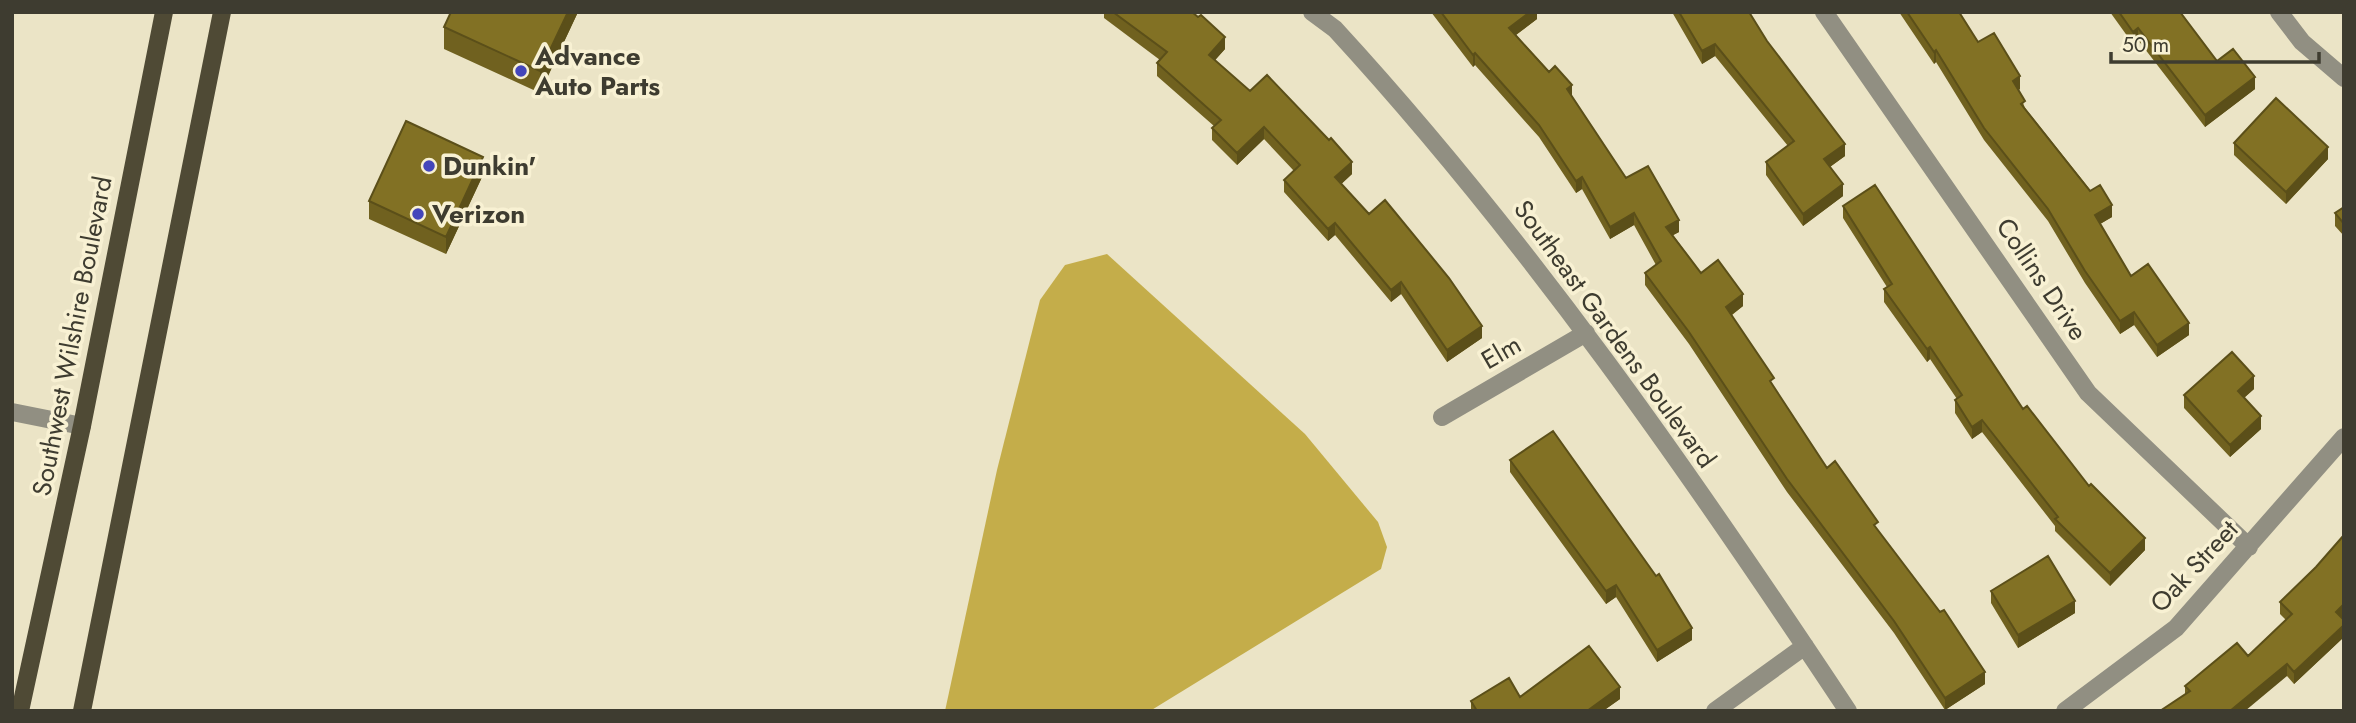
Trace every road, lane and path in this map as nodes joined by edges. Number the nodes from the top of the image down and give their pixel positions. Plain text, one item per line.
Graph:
1 (164, 12) edge
2 (222, 12) edge
3 (1312, 12) edge
4 (1824, 12) edge
5 (2279, 12) edge
6 (2344, 78) edge
7 (1586, 333) junction
8 (12, 412) edge
9 (1442, 417) dead end
10 (82, 426) junction
11 (2344, 437) edge
12 (2249, 547) junction
13 (1805, 646) junction
14 (20, 711) edge
15 (82, 711) edge
16 (1716, 711) edge
17 (1848, 711) edge
18 (2065, 711) edge

1 - 10 main road, Southwest Wilshire Boulevard
2 - 15 main road
3 - 7 street, Southeast Gardens Boulevard
4 - 12 street, Collins Drive
5 - 6 street
7 - 9 street, Elm
7 - 13 street, Southeast Gardens Boulevard
8 - 10 street
10 - 14 main road, Southwest Wilshire Boulevard
11 - 12 street, Oak Street
12 - 18 street, Oak Street
13 - 16 street
13 - 17 street, Southeast Gardens Boulevard

